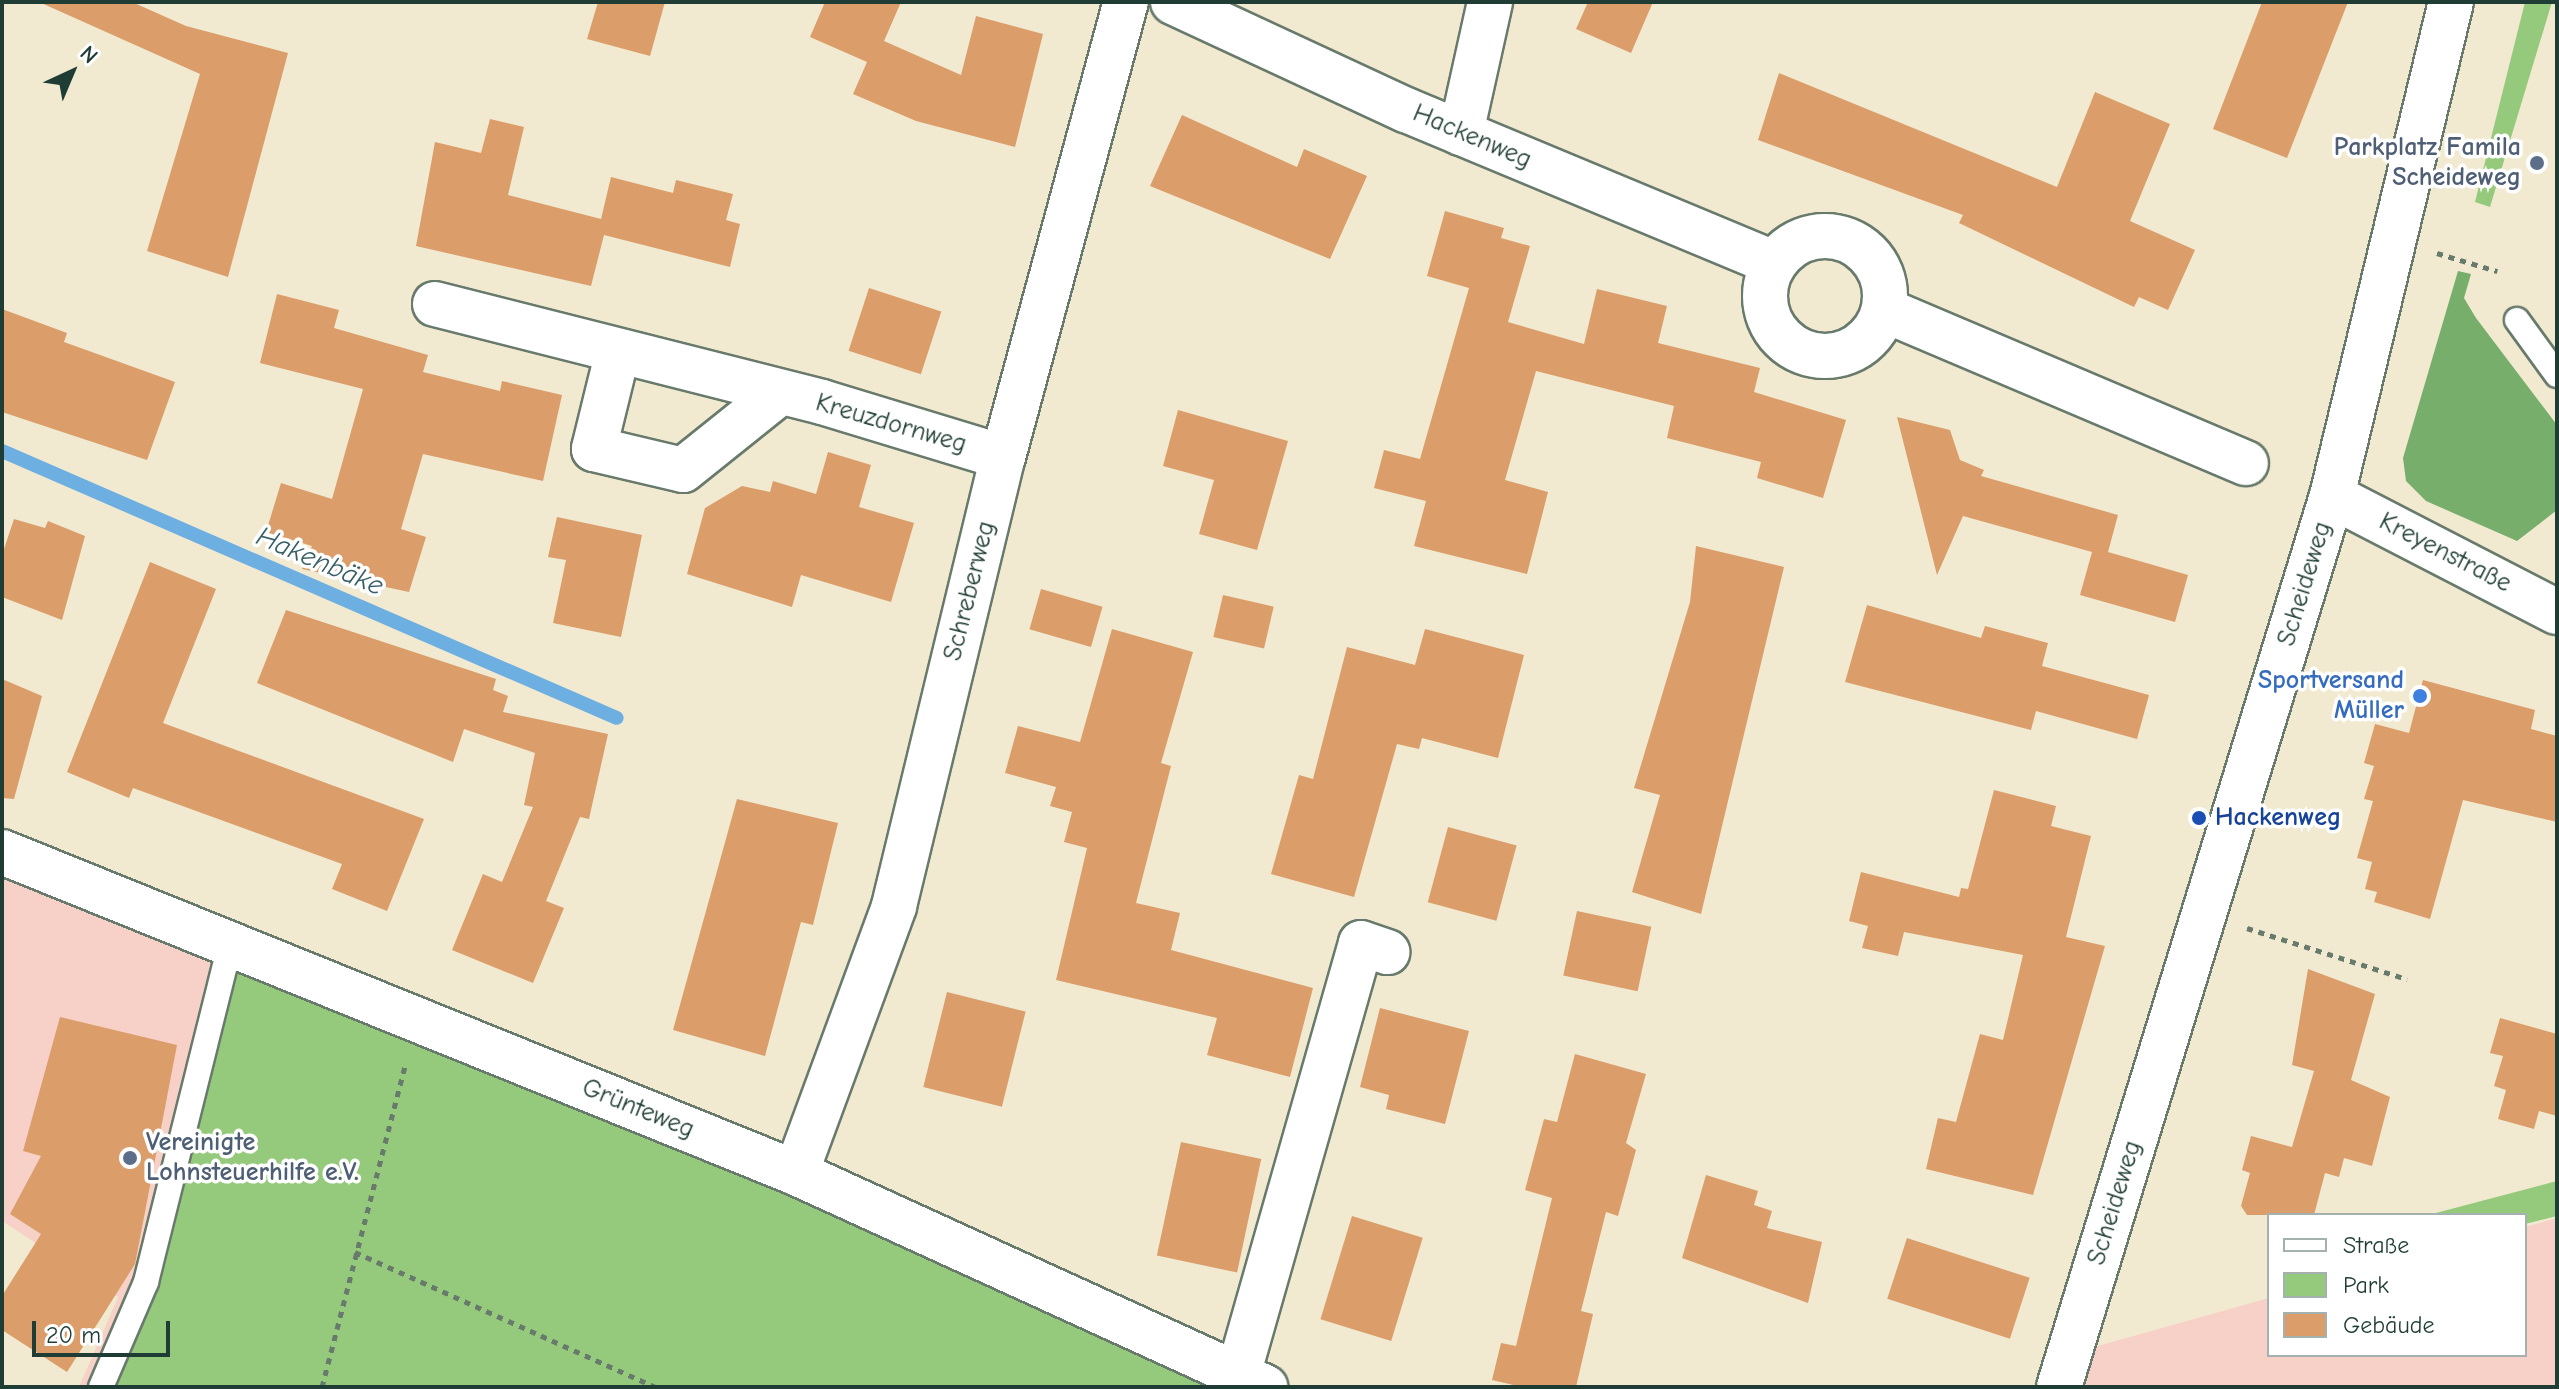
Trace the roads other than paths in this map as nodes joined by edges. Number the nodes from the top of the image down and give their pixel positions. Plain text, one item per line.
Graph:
1 (1126, 2) edge
2 (1173, 2) edge
3 (1490, 2) edge
4 (2451, 2) edge
5 (1461, 133) junction
6 (1774, 263) junction
7 (435, 304) dead end
8 (1885, 310) junction
9 (2517, 320) dead end
10 (618, 351) junction
11 (2557, 375) edge
12 (778, 394) junction
13 (1003, 457) junction
14 (2246, 463) dead end
15 (2332, 496) junction
16 (2555, 606) edge
17 (2, 852) edge
18 (231, 942) junction
19 (1359, 943) dead end
20 (796, 1173) junction
21 (1252, 1381) edge
22 (101, 1387) edge
23 (2059, 1387) edge

1 - 13 street, Schreberweg
2 - 5 street, Hackenweg
3 - 5 street
4 - 15 street, Scheideweg
5 - 6 street, Hackenweg
6 - 8 street
6 - 8 street
7 - 10 street, Kreuzdornweg
8 - 14 street
9 - 11 lane
10 - 12 street, Kreuzdornweg
10 - 12 street
12 - 13 street, Kreuzdornweg
13 - 20 street, Schreberweg
15 - 16 street, Kreyenstraße
15 - 23 street, Scheideweg
17 - 18 street, Grünteweg
18 - 20 street, Grünteweg
18 - 22 lane
19 - 21 street
20 - 21 street, Grünteweg

